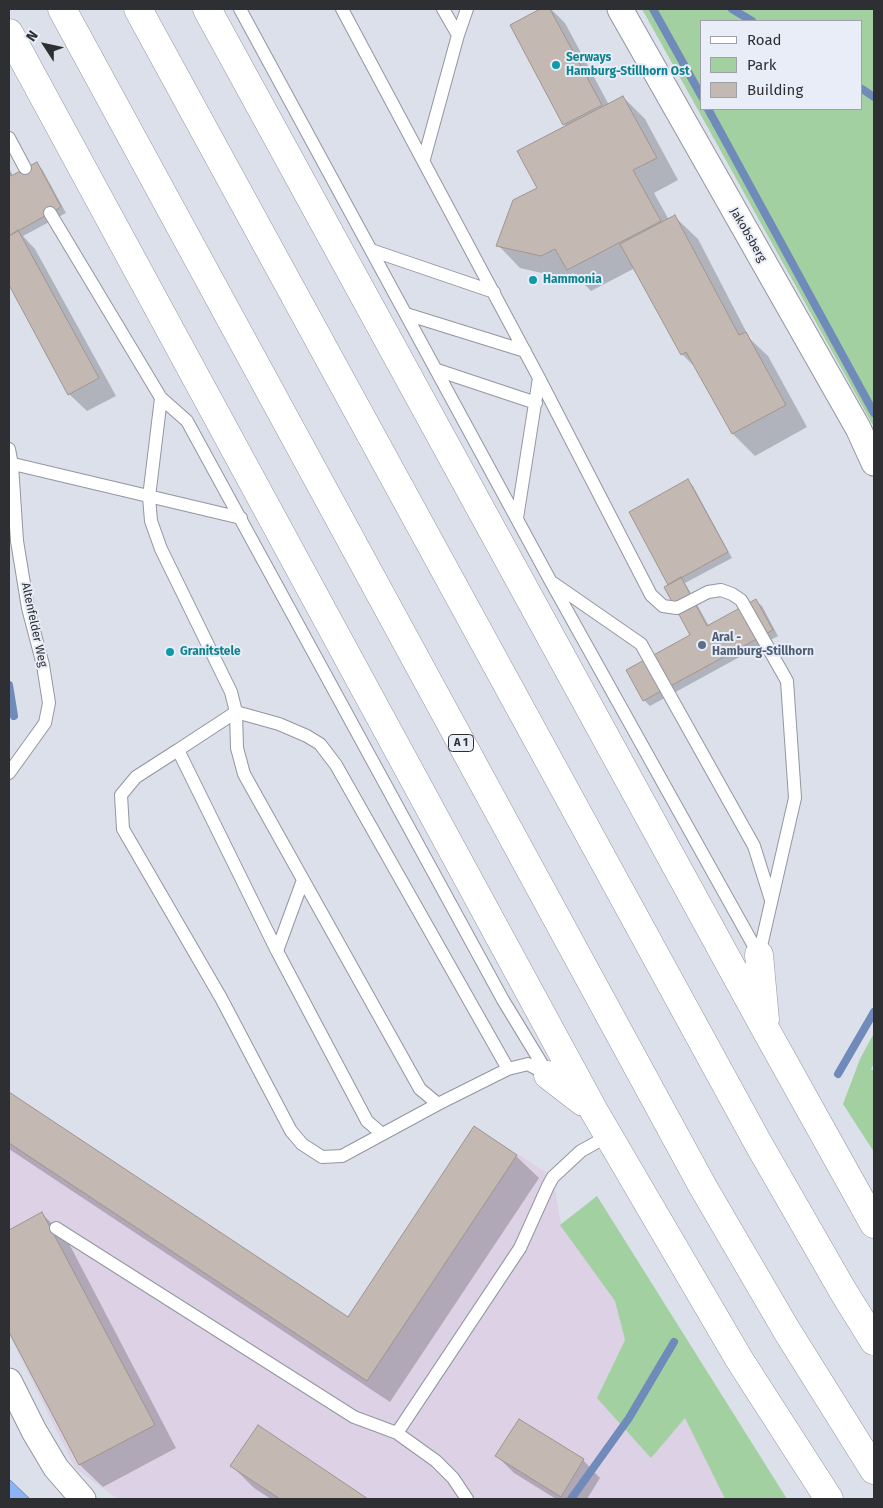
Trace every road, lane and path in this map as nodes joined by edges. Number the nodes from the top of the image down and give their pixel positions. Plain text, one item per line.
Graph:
1 (62, 9) edge
2 (138, 9) edge
3 (207, 9) edge
4 (240, 9) edge
5 (342, 9) edge
6 (443, 9) edge
7 (467, 9) edge
8 (620, 9) edge
9 (9, 33) edge
10 (458, 35) junction
11 (9, 138) edge
12 (424, 159) junction
13 (25, 168) dead end
14 (50, 213) dead end
15 (371, 250) junction
16 (494, 292) junction
17 (406, 314) junction
18 (526, 351) junction
19 (437, 370) junction
20 (539, 378) junction
21 (161, 398) junction
22 (536, 403) junction
23 (9, 449) edge
24 (874, 463) edge
25 (10, 464) edge
26 (149, 497) junction
27 (241, 518) junction
28 (517, 518) junction
29 (550, 580) junction
30 (236, 712) junction
31 (178, 750) junction
32 (9, 773) edge
33 (303, 880) junction
34 (771, 900) junction
35 (277, 952) junction
36 (758, 955) junction
37 (767, 1032) junction
38 (508, 1069) junction
39 (548, 1074) junction
40 (438, 1104) junction
41 (594, 1111) junction
42 (382, 1134) junction
43 (608, 1136) junction
44 (874, 1224) edge
45 (56, 1228) dead end
46 (874, 1341) edge
47 (9, 1380) edge
48 (397, 1433) junction
49 (874, 1470) edge
50 (83, 1499) edge
51 (467, 1499) edge
52 (829, 1499) edge

1 - 49 highway, A 1
2 - 46 highway
3 - 37 highway
4 - 15 lane
5 - 12 lane
6 - 10 lane
7 - 10 lane
8 - 24 street, Jakobsberg
9 - 41 highway
10 - 12 lane
11 - 13 lane
12 - 16 lane
14 - 21 lane
15 - 16 lane
15 - 17 lane
16 - 18 lane
17 - 18 lane
17 - 19 lane
18 - 20 lane
19 - 22 lane
19 - 28 lane
20 - 22 lane
20 - 34 lane
21 - 26 lane
21 - 27 lane
22 - 28 lane
23 - 25 lane, Altenfelder Weg
25 - 26 lane
25 - 32 lane, Altenfelder Weg
26 - 27 lane
26 - 30 lane
27 - 39 lane
28 - 29 lane
29 - 34 lane
29 - 36 lane
30 - 31 lane
30 - 33 lane
30 - 38 lane
31 - 35 lane
31 - 42 lane
33 - 35 lane
33 - 40 lane
34 - 36 lane
35 - 42 lane
36 - 37 highway
37 - 44 highway
38 - 39 lane
38 - 40 lane
39 - 41 highway
40 - 42 lane
41 - 43 highway
43 - 48 lane
43 - 52 highway
45 - 48 lane
47 - 50 street
48 - 51 lane

